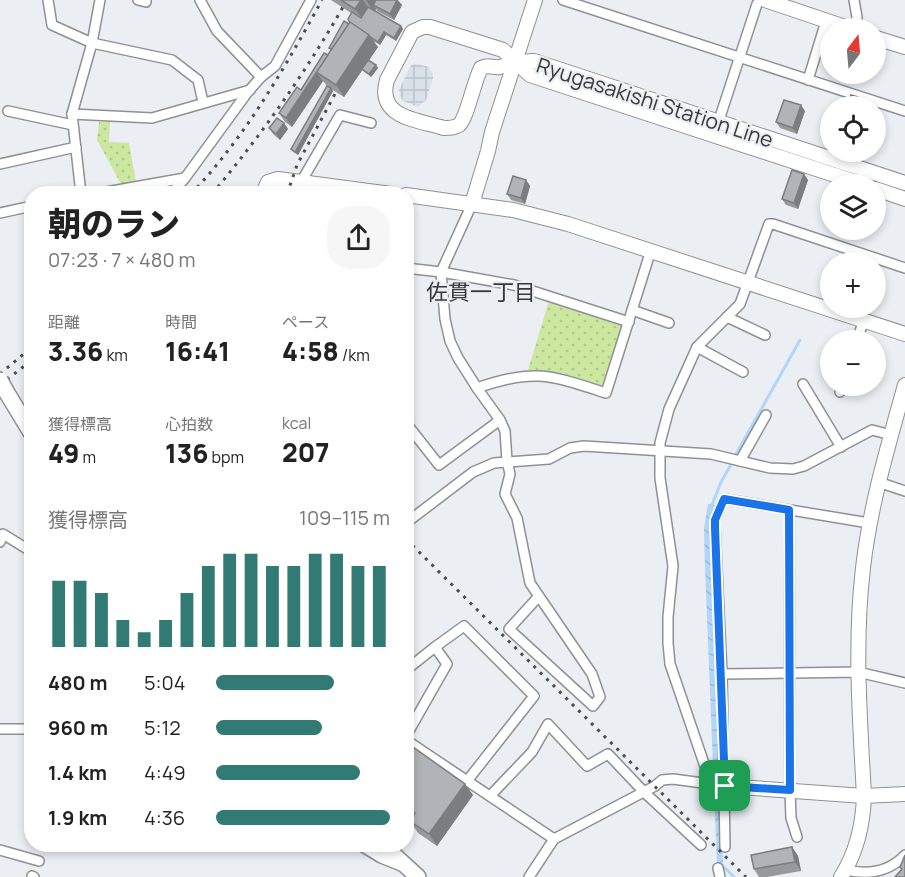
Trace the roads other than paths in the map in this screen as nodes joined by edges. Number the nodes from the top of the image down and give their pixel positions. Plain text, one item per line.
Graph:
1 (48, 0) edge
2 (100, 0) edge
3 (138, 0) edge
4 (146, 0) edge
5 (200, 0) edge
6 (312, 0) edge
7 (535, 0) edge
8 (563, 0) edge
9 (854, 0) edge
10 (761, 2) edge
11 (857, 18) edge
12 (820, 19) edge
13 (820, 41) edge
14 (886, 41) edge
15 (92, 43) junction
16 (905, 47) edge
17 (739, 57) junction
18 (515, 62) junction
19 (261, 76) junction
20 (808, 80) junction
21 (250, 90) junction
22 (203, 102) junction
23 (8, 111) dead end
24 (905, 111) edge
25 (72, 114) junction
26 (721, 114) dead end
27 (371, 123) dead end
28 (73, 125) junction
29 (76, 147) junction
30 (0, 164) edge
31 (832, 174) edge
32 (185, 178) junction
33 (905, 183) edge
34 (80, 186) edge
35 (140, 186) edge
36 (178, 186) edge
37 (265, 186) edge
38 (294, 186) edge
39 (301, 186) edge
40 (886, 192) edge
41 (414, 196) edge
42 (905, 199) edge
43 (472, 204) junction
44 (24, 208) edge
45 (0, 213) edge
46 (651, 250) junction
47 (905, 268) edge
48 (414, 269) edge
49 (441, 272) junction
50 (749, 282) junction
51 (632, 310) junction
52 (727, 317) junction
53 (864, 320) junction
54 (629, 322) junction
55 (669, 323) dead end
56 (860, 330) edge
57 (905, 334) edge
58 (765, 335) dead end
59 (697, 347) junction
60 (742, 372) dead end
61 (803, 384) dead end
62 (3, 386) edge
63 (905, 386) edge
64 (477, 388) junction
65 (766, 415) dead end
66 (500, 420) junction
67 (24, 421) edge
68 (414, 433) edge
69 (891, 435) junction
70 (841, 447) junction
71 (660, 452) junction
72 (507, 461) junction
73 (740, 461) junction
74 (878, 482) junction
75 (905, 491) edge
76 (789, 510) junction
77 (414, 517) edge
78 (869, 523) junction
79 (0, 542) edge
80 (24, 547) edge
81 (539, 596) junction
82 (435, 647) junction
83 (414, 664) edge
84 (858, 672) junction
85 (788, 673) junction
86 (722, 674) junction
87 (905, 683) edge
88 (414, 724) edge
89 (0, 729) edge
90 (24, 729) edge
91 (414, 744) edge
92 (467, 781) junction
93 (719, 785) junction
94 (790, 790) junction
95 (644, 792) junction
96 (905, 795) edge
97 (490, 796) junction
98 (864, 796) junction
99 (797, 837) dead end
100 (554, 839) junction
101 (701, 845) dead end
102 (725, 847) dead end
103 (0, 850) edge
104 (371, 852) edge
105 (391, 852) edge
106 (905, 855) edge
107 (39, 861) dead end
108 (414, 873) edge
109 (843, 873) edge
110 (529, 877) edge

1 - 15 street
2 - 15 street
3 - 4 street
5 - 19 street
6 - 19 street
7 - 18 street
8 - 17 street
9 - 11 street
10 - 12 street
10 - 17 street
13 - 20 street
14 - 16 street
15 - 22 street
15 - 25 street
17 - 20 street
17 - 26 street
18 - 18 street
18 - 31 street, Ryugasakishi Station Line
18 - 33 street, Ryugasakishi Station Line
18 - 43 street
19 - 21 street
20 - 24 street
21 - 22 street
21 - 32 street
22 - 25 street
23 - 28 street
25 - 28 street
27 - 39 street
28 - 29 street
29 - 30 street
29 - 34 street
32 - 35 street
32 - 36 street
37 - 38 street
40 - 42 street
41 - 43 street
43 - 46 street
43 - 49 street
44 - 45 street
46 - 50 street
46 - 51 street
47 - 50 street
48 - 49 street
49 - 54 street
49 - 64 street
50 - 52 street
50 - 53 street
51 - 54 street
51 - 55 street
52 - 58 street
52 - 59 street
53 - 56 street
53 - 57 street
54 - 64 street
59 - 60 street
59 - 71 street
61 - 70 street
62 - 67 main road
63 - 69 street
64 - 66 street
65 - 73 street
66 - 68 street
66 - 72 street
69 - 70 street
69 - 74 street
70 - 73 street
71 - 72 street
71 - 73 street
71 - 93 street
72 - 77 street
72 - 81 street
74 - 75 street
74 - 78 street
76 - 78 street
76 - 85 street
76 - 86 street
78 - 84 street
79 - 80 street
81 - 81 street
82 - 83 street
82 - 88 street
82 - 92 street
84 - 85 street
84 - 87 street
84 - 98 street
85 - 86 street
85 - 94 street
86 - 93 street
89 - 90 street
91 - 92 street
92 - 97 street
93 - 94 street
93 - 95 street
93 - 102 street
94 - 98 street
94 - 99 street
95 - 97 street
95 - 100 street
95 - 101 street
96 - 98 street
97 - 100 street
98 - 109 street
100 - 110 street
103 - 107 street
104 - 108 street
105 - 108 main road
106 - 109 street

